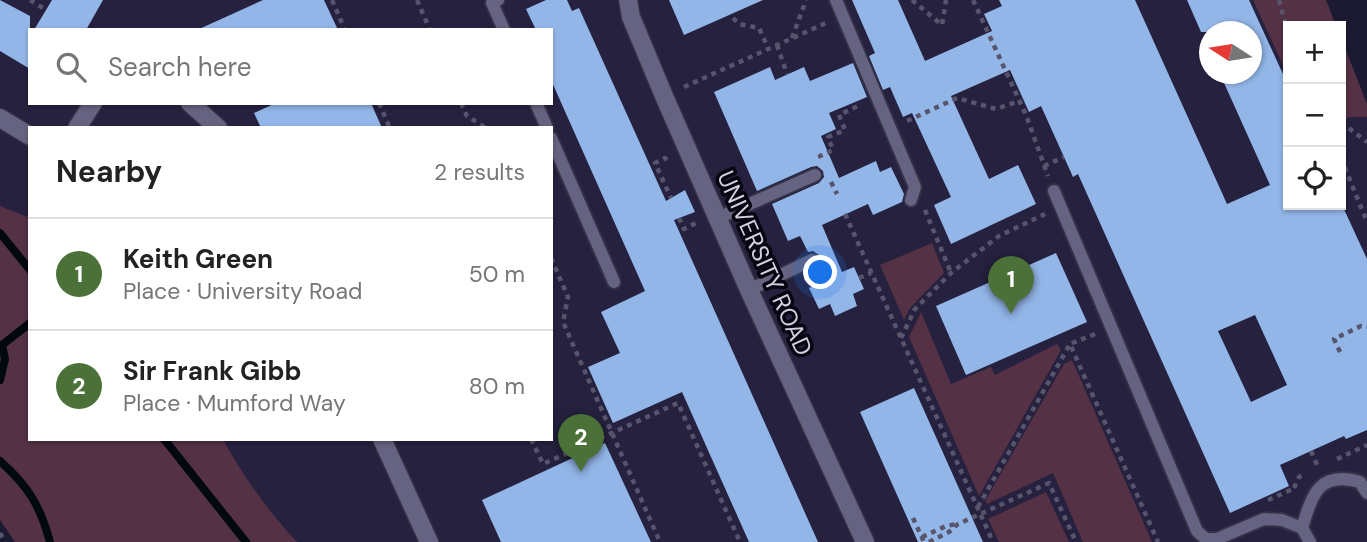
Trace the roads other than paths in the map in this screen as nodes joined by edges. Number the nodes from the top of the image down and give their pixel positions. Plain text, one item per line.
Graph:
1 (498, 0) edge
2 (628, 0) edge
3 (836, 0) edge
4 (503, 28) edge
5 (92, 105) edge
6 (192, 105) edge
7 (537, 105) edge
8 (0, 118) edge
9 (78, 126) edge
10 (216, 126) edge
11 (546, 126) edge
12 (28, 135) edge
13 (553, 143) edge
14 (815, 175) dead end
15 (1054, 191) road end
16 (911, 200) dead end
17 (710, 219) junction
18 (811, 260) dead end
19 (614, 282) dead end
20 (749, 290) junction
21 (383, 441) edge
22 (1367, 493) edge
23 (1302, 527) junction
24 (429, 542) edge
25 (865, 542) edge
26 (1310, 542) edge

1 - 4 lane
2 - 17 street, UNIVERSITY ROAD
3 - 16 lane
5 - 9 street
6 - 10 street
7 - 11 lane
8 - 12 street
13 - 19 lane
14 - 17 lane
15 - 23 lane
17 - 20 street, UNIVERSITY ROAD
18 - 20 lane
20 - 25 street, UNIVERSITY ROAD
21 - 24 street
22 - 23 lane
23 - 26 lane

